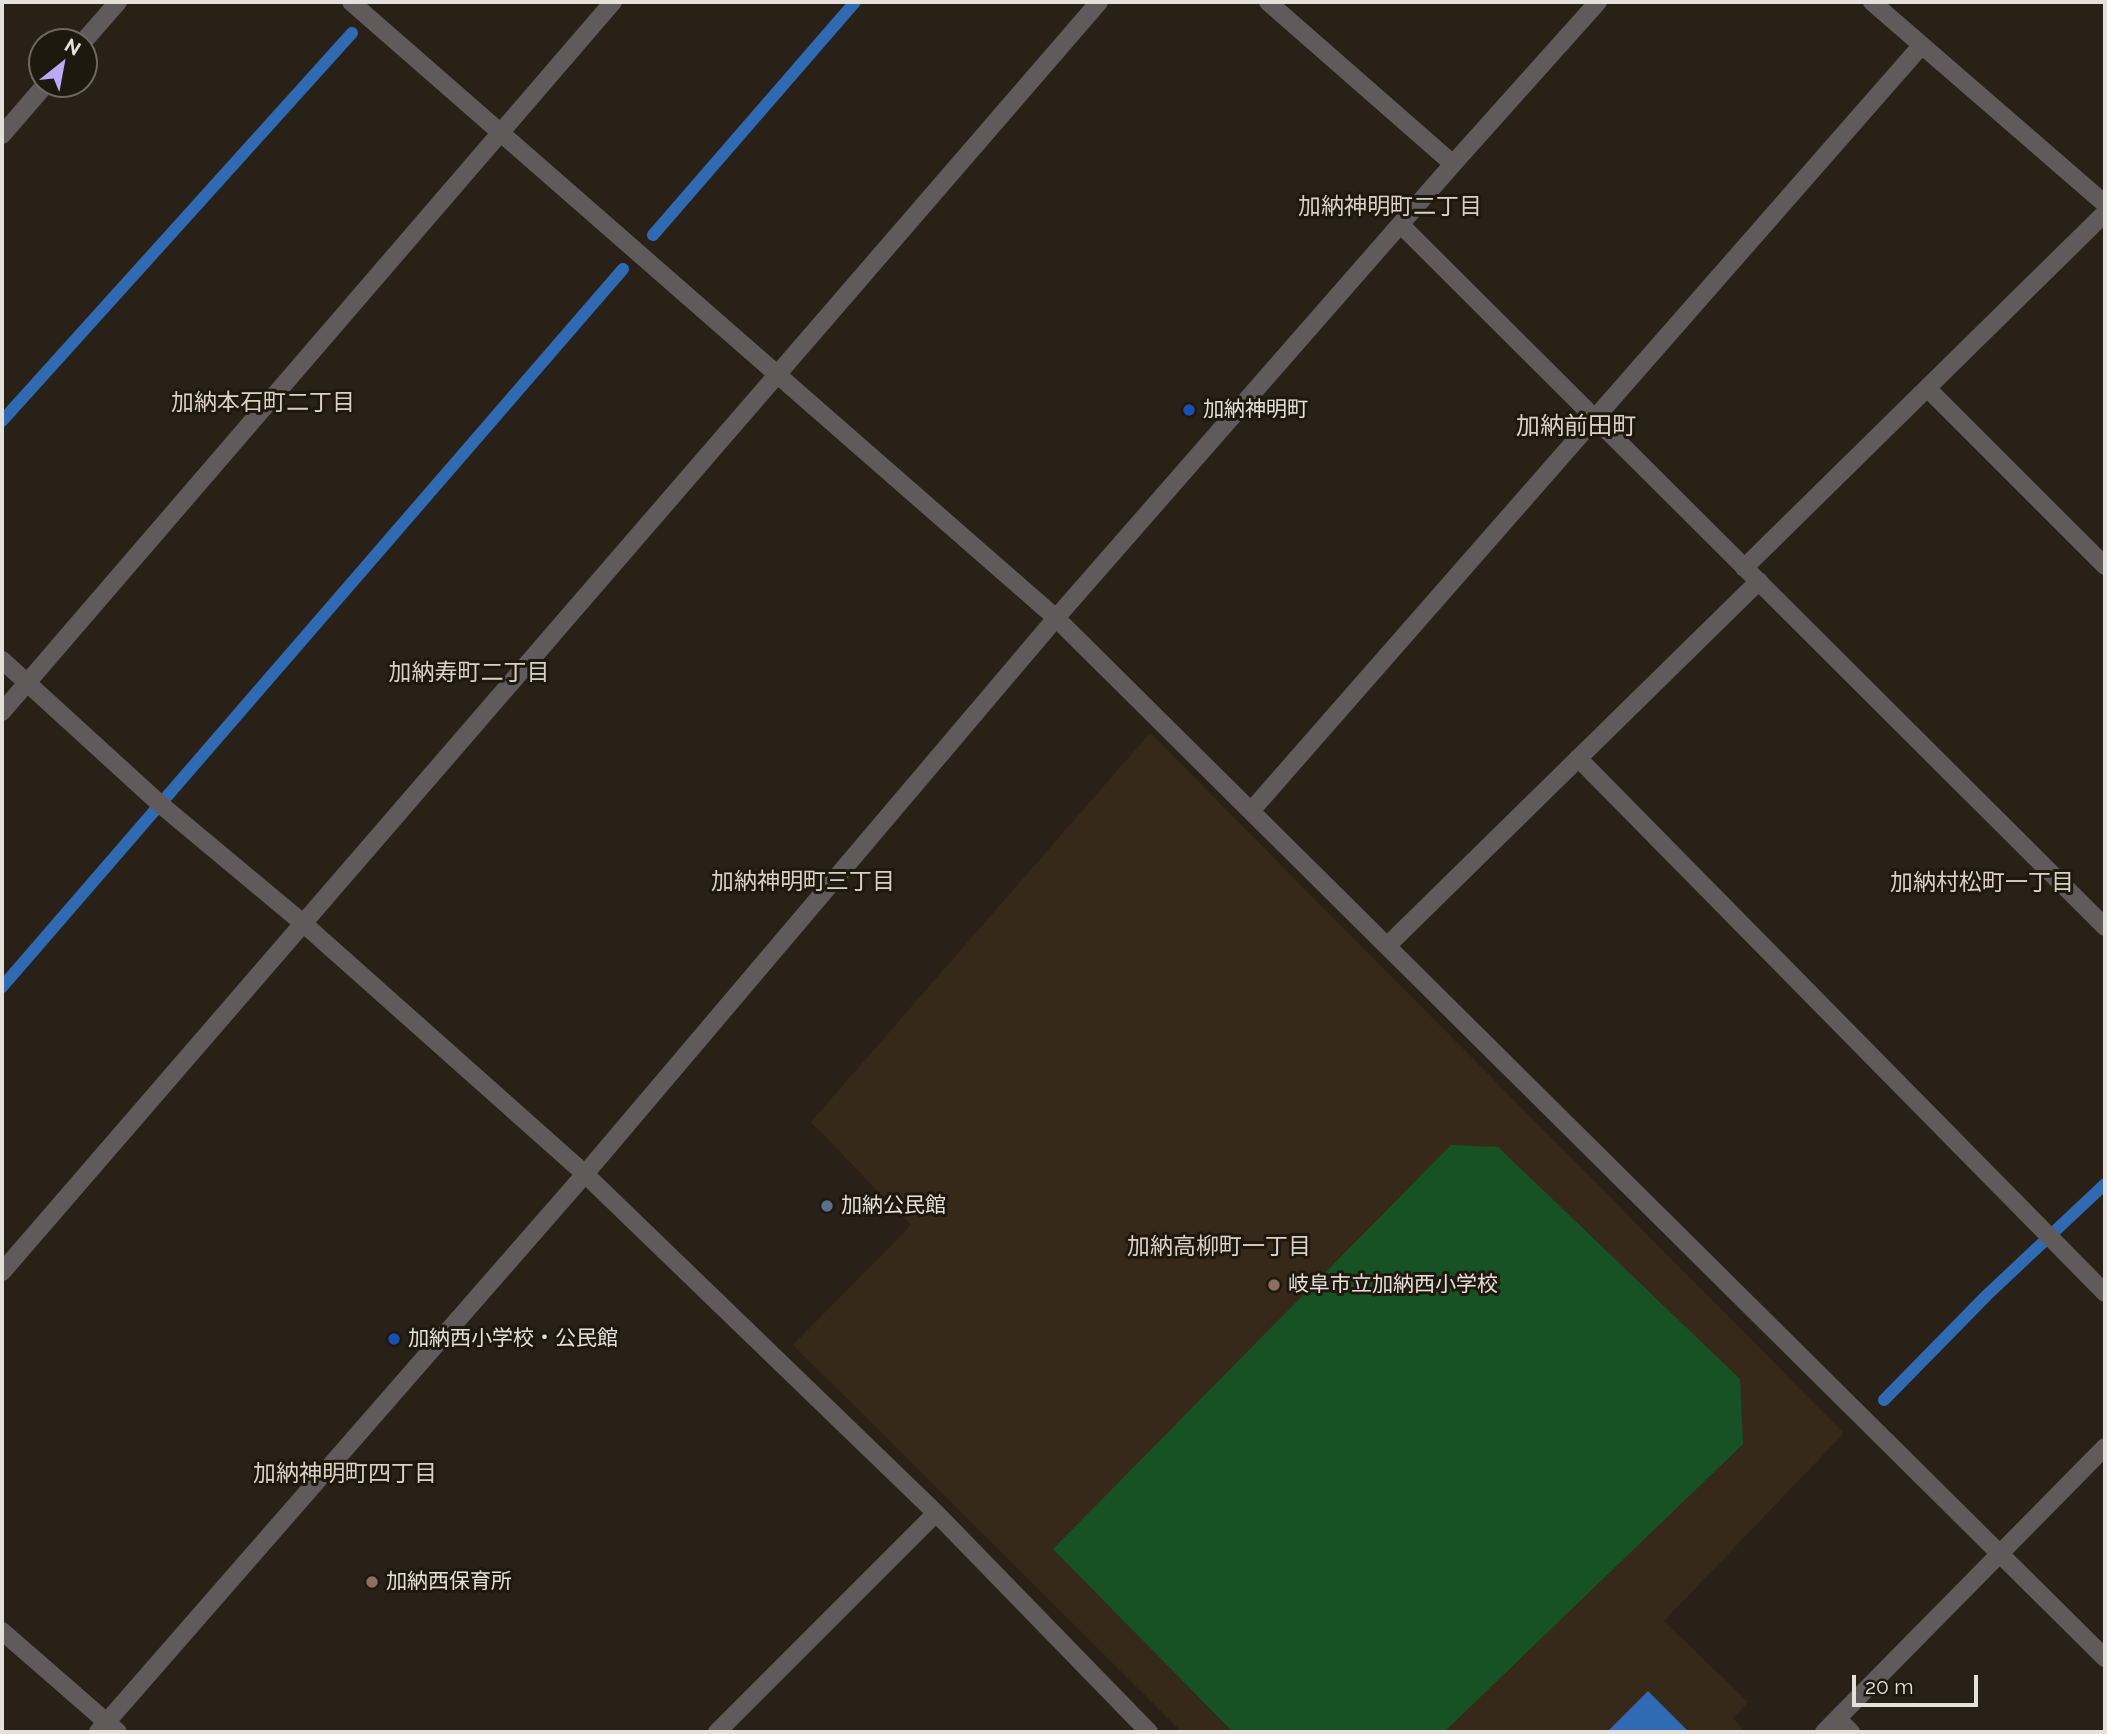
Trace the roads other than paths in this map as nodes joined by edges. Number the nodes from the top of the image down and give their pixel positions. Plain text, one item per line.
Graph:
1 (118, 2) edge
2 (351, 2) edge
3 (613, 2) edge
4 (1099, 2) edge
5 (1268, 2) edge
6 (1598, 2) edge
7 (1872, 2) edge
8 (95, 28) edge
9 (1921, 46) junction
10 (34, 98) edge
11 (500, 131) junction
12 (2, 135) edge
13 (1452, 164) junction
14 (2105, 204) edge
15 (2105, 213) edge
16 (1401, 225) junction
17 (778, 374) junction
18 (1927, 388) junction
19 (1595, 418) junction
20 (2105, 566) edge
21 (1744, 568) junction
22 (1759, 581) junction
23 (1056, 618) junction
24 (2, 660) edge
25 (27, 682) junction
26 (2, 712) edge
27 (1578, 758) junction
28 (1251, 811) junction
29 (304, 924) junction
30 (2105, 928) edge
31 (1387, 946) junction
32 (585, 1174) junction
33 (2, 1272) edge
34 (2105, 1293) edge
35 (2105, 1447) edge
36 (936, 1513) junction
37 (2002, 1555) junction
38 (2, 1630) edge
39 (2105, 1658) edge
40 (1838, 1719) junction
41 (108, 1729) edge
42 (717, 1732) edge
43 (1149, 1732) edge
44 (1824, 1732) edge
45 (1851, 1732) edge

1 - 8 street
2 - 11 street
3 - 11 street
4 - 17 street
5 - 13 street
6 - 13 street
7 - 9 street
9 - 14 street
9 - 19 street
10 - 12 street
11 - 17 street
11 - 25 street
13 - 16 street
15 - 18 street
16 - 19 street
16 - 23 street
17 - 23 street
17 - 29 street
18 - 20 street
18 - 21 street
19 - 21 street
19 - 28 street
21 - 22 street
22 - 27 street
22 - 30 street
23 - 28 street
23 - 32 street
24 - 25 street
25 - 26 street
25 - 29 street
27 - 31 street
27 - 34 street
28 - 31 street
29 - 32 street
29 - 33 street
31 - 37 street
32 - 36 street
32 - 41 street
35 - 37 street
36 - 42 street
36 - 43 street
37 - 39 street
37 - 40 street
38 - 41 street
40 - 44 street
40 - 45 street

